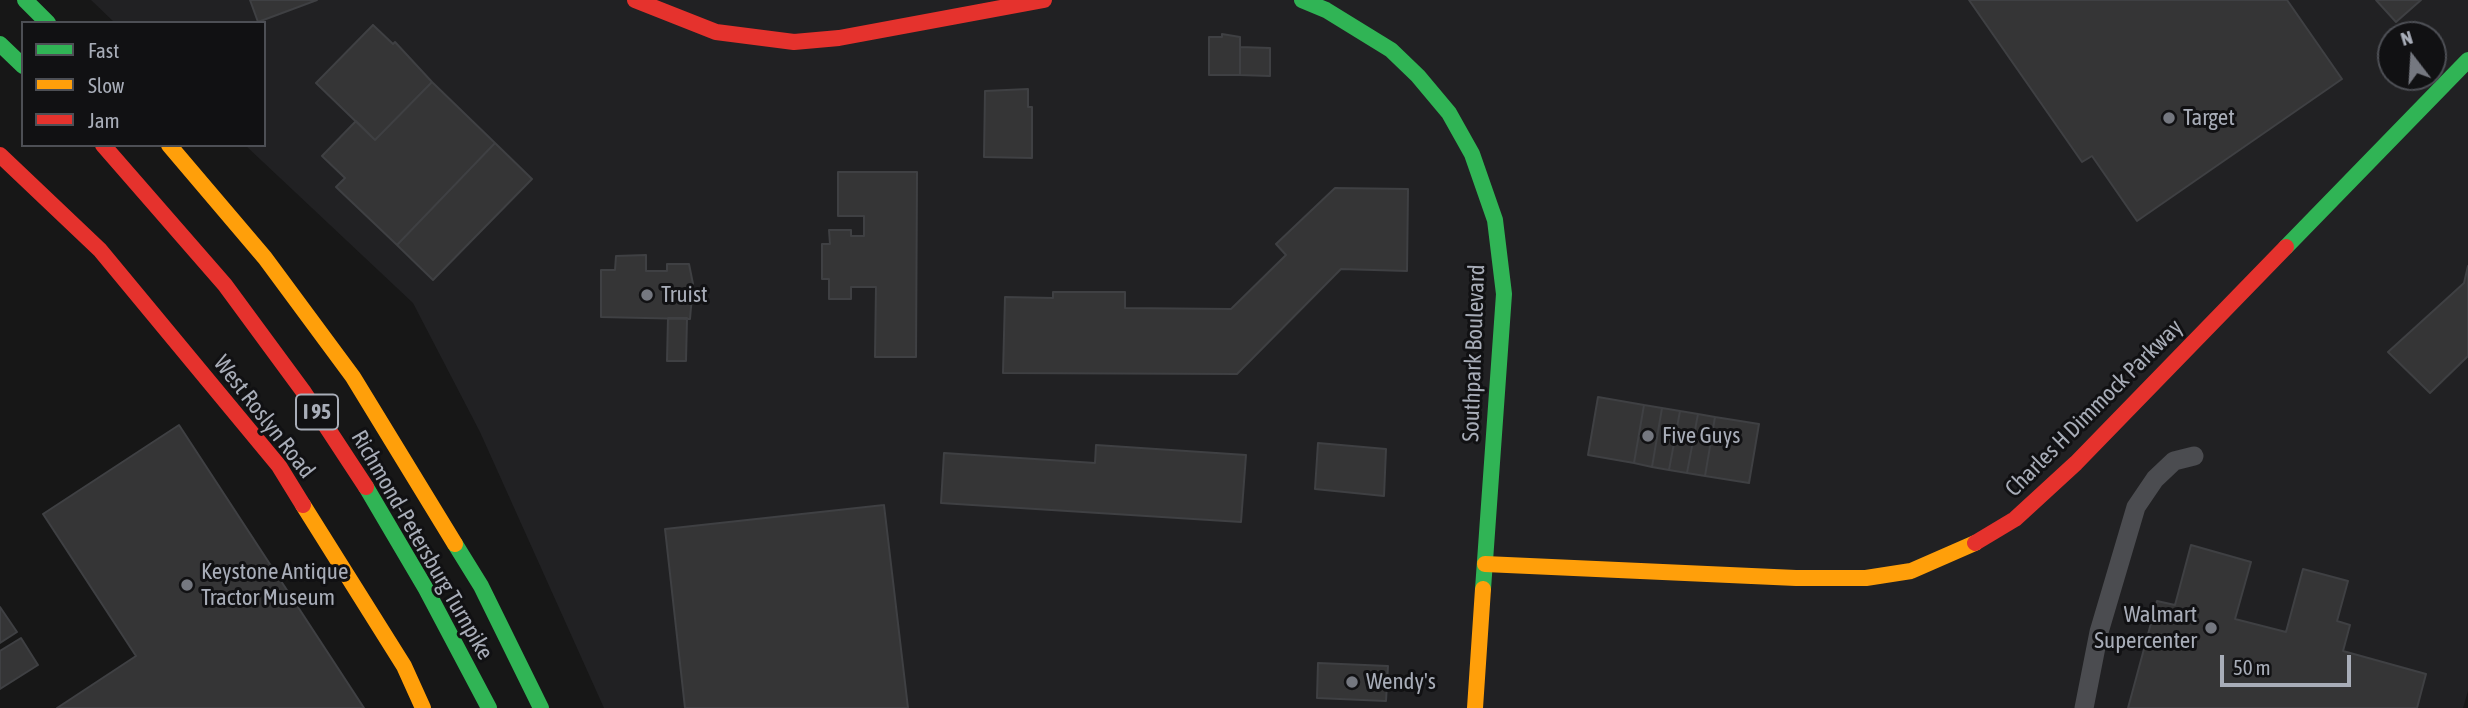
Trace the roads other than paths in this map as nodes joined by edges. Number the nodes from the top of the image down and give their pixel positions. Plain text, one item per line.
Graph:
1 (25, 0) edge
2 (635, 0) edge
3 (1044, 0) edge
4 (1302, 0) edge
5 (46, 21) edge
6 (0, 44) edge
7 (2468, 60) edge
8 (21, 64) edge
9 (105, 147) edge
10 (171, 147) edge
11 (0, 155) edge
12 (2194, 456) dead end
13 (1485, 564) junction
14 (423, 708) edge
15 (489, 708) edge
16 (541, 708) edge
17 (1475, 708) edge
18 (2084, 708) edge

1 - 5 main road
2 - 3 main road
4 - 13 main road, Southpark Boulevard
6 - 8 main road
7 - 13 main road, Charles H Dimmock Parkway
9 - 15 main road, Richmond-Petersburg Turnpike / I 95
10 - 16 main road, Richmond-Petersburg Turnpike / I 95
11 - 14 main road, West Roslyn Road
12 - 18 street
13 - 17 main road, Southpark Boulevard

